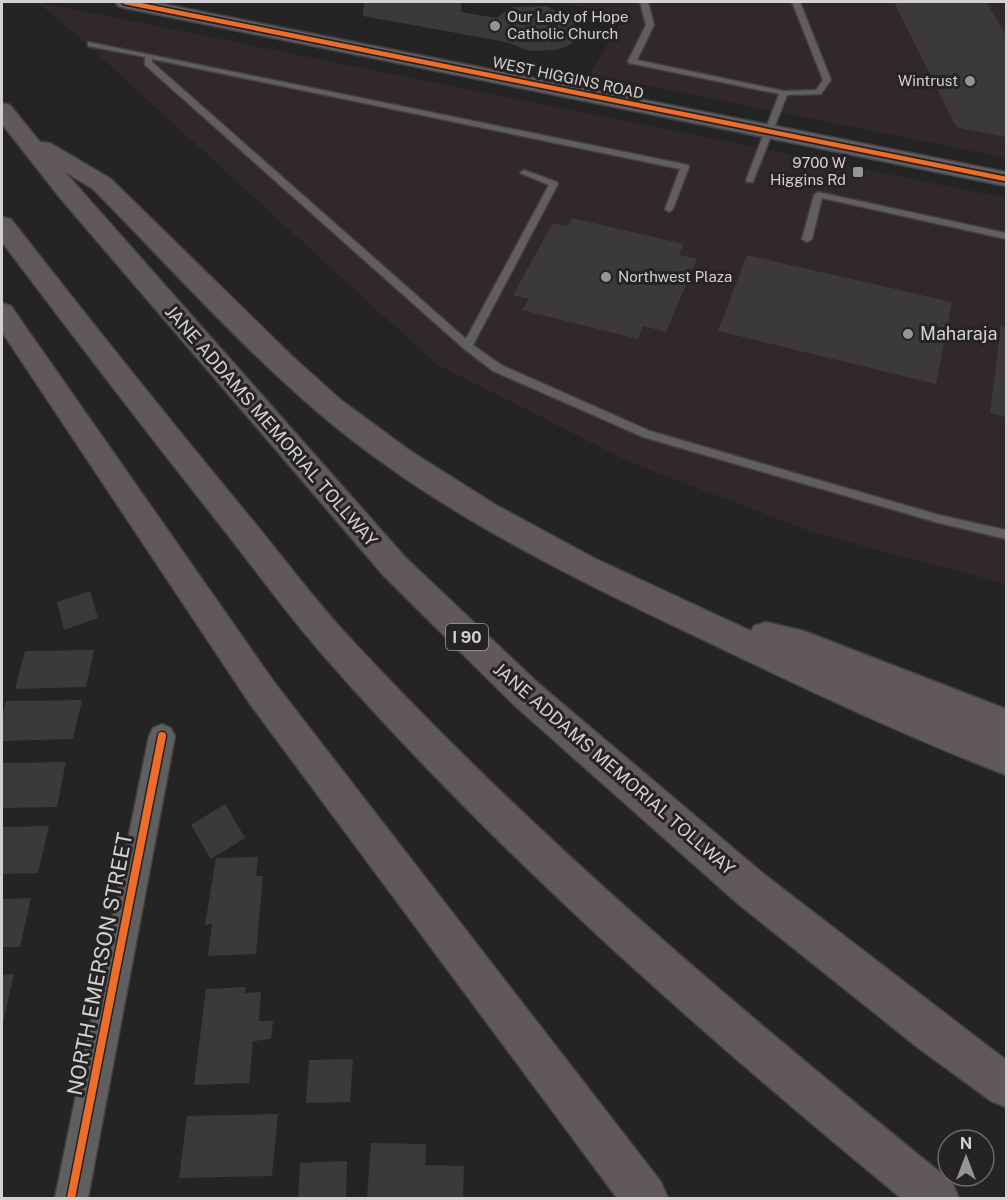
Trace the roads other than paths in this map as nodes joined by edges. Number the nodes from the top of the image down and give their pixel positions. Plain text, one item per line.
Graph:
1 (125, 2) edge
2 (644, 2) edge
3 (796, 2) edge
4 (92, 44) dead end
5 (149, 56) junction
6 (784, 93) junction
7 (2, 110) edge
8 (769, 131) junction
9 (24, 137) junction
10 (524, 173) dead end
11 (750, 180) dead end
12 (1006, 180) edge
13 (669, 209) dead end
14 (2, 225) edge
15 (1006, 236) edge
16 (807, 239) dead end
17 (2, 312) edge
18 (467, 346) junction
19 (1006, 535) edge
20 (672, 610) junction
21 (1006, 725) edge
22 (162, 736) dead end
23 (1006, 758) edge
24 (1006, 1086) edge
25 (70, 1198) edge
26 (645, 1198) edge
27 (936, 1198) edge

1 - 8 main road, WEST HIGGINS ROAD
2 - 6 lane
3 - 6 lane
4 - 5 lane
5 - 13 lane
5 - 18 lane
6 - 8 lane
7 - 9 highway, JANE ADDAMS MEMORIAL TOLLWAY / I 90
8 - 11 lane
8 - 12 main road, WEST HIGGINS ROAD
9 - 20 highway
9 - 24 highway, JANE ADDAMS MEMORIAL TOLLWAY / I 90
10 - 18 lane
14 - 27 highway
15 - 16 lane
17 - 26 highway
18 - 19 lane
20 - 21 highway
20 - 23 highway
22 - 25 street, NORTH EMERSON STREET

